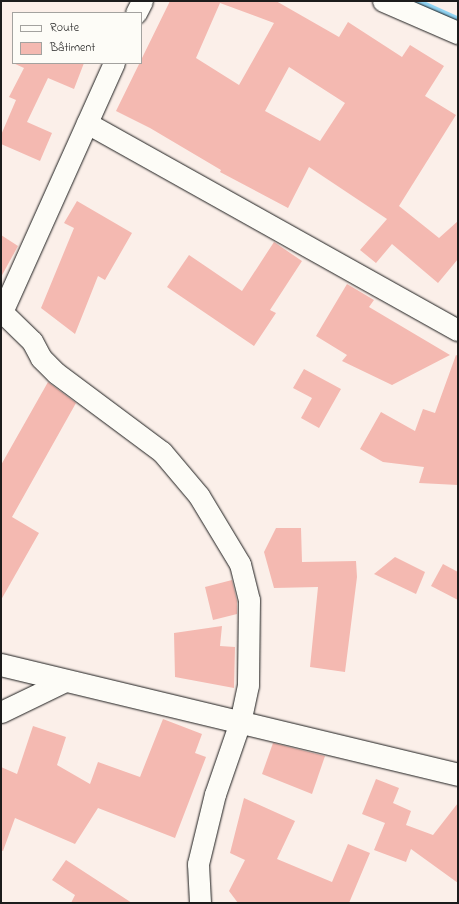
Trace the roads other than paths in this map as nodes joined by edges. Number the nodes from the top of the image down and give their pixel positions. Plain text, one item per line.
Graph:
1 (142, 1) edge
2 (384, 1) edge
3 (136, 12) edge
4 (458, 33) edge
5 (114, 64) edge
6 (87, 123) junction
7 (1, 311) edge
8 (458, 330) edge
9 (1, 665) edge
10 (65, 681) junction
11 (1, 712) edge
12 (240, 722) junction
13 (458, 775) edge
14 (200, 903) edge

1 - 3 street
2 - 4 street
5 - 6 street
6 - 7 street
6 - 8 street
7 - 12 street
9 - 10 street
10 - 11 street
10 - 12 street
12 - 13 street
12 - 14 street

